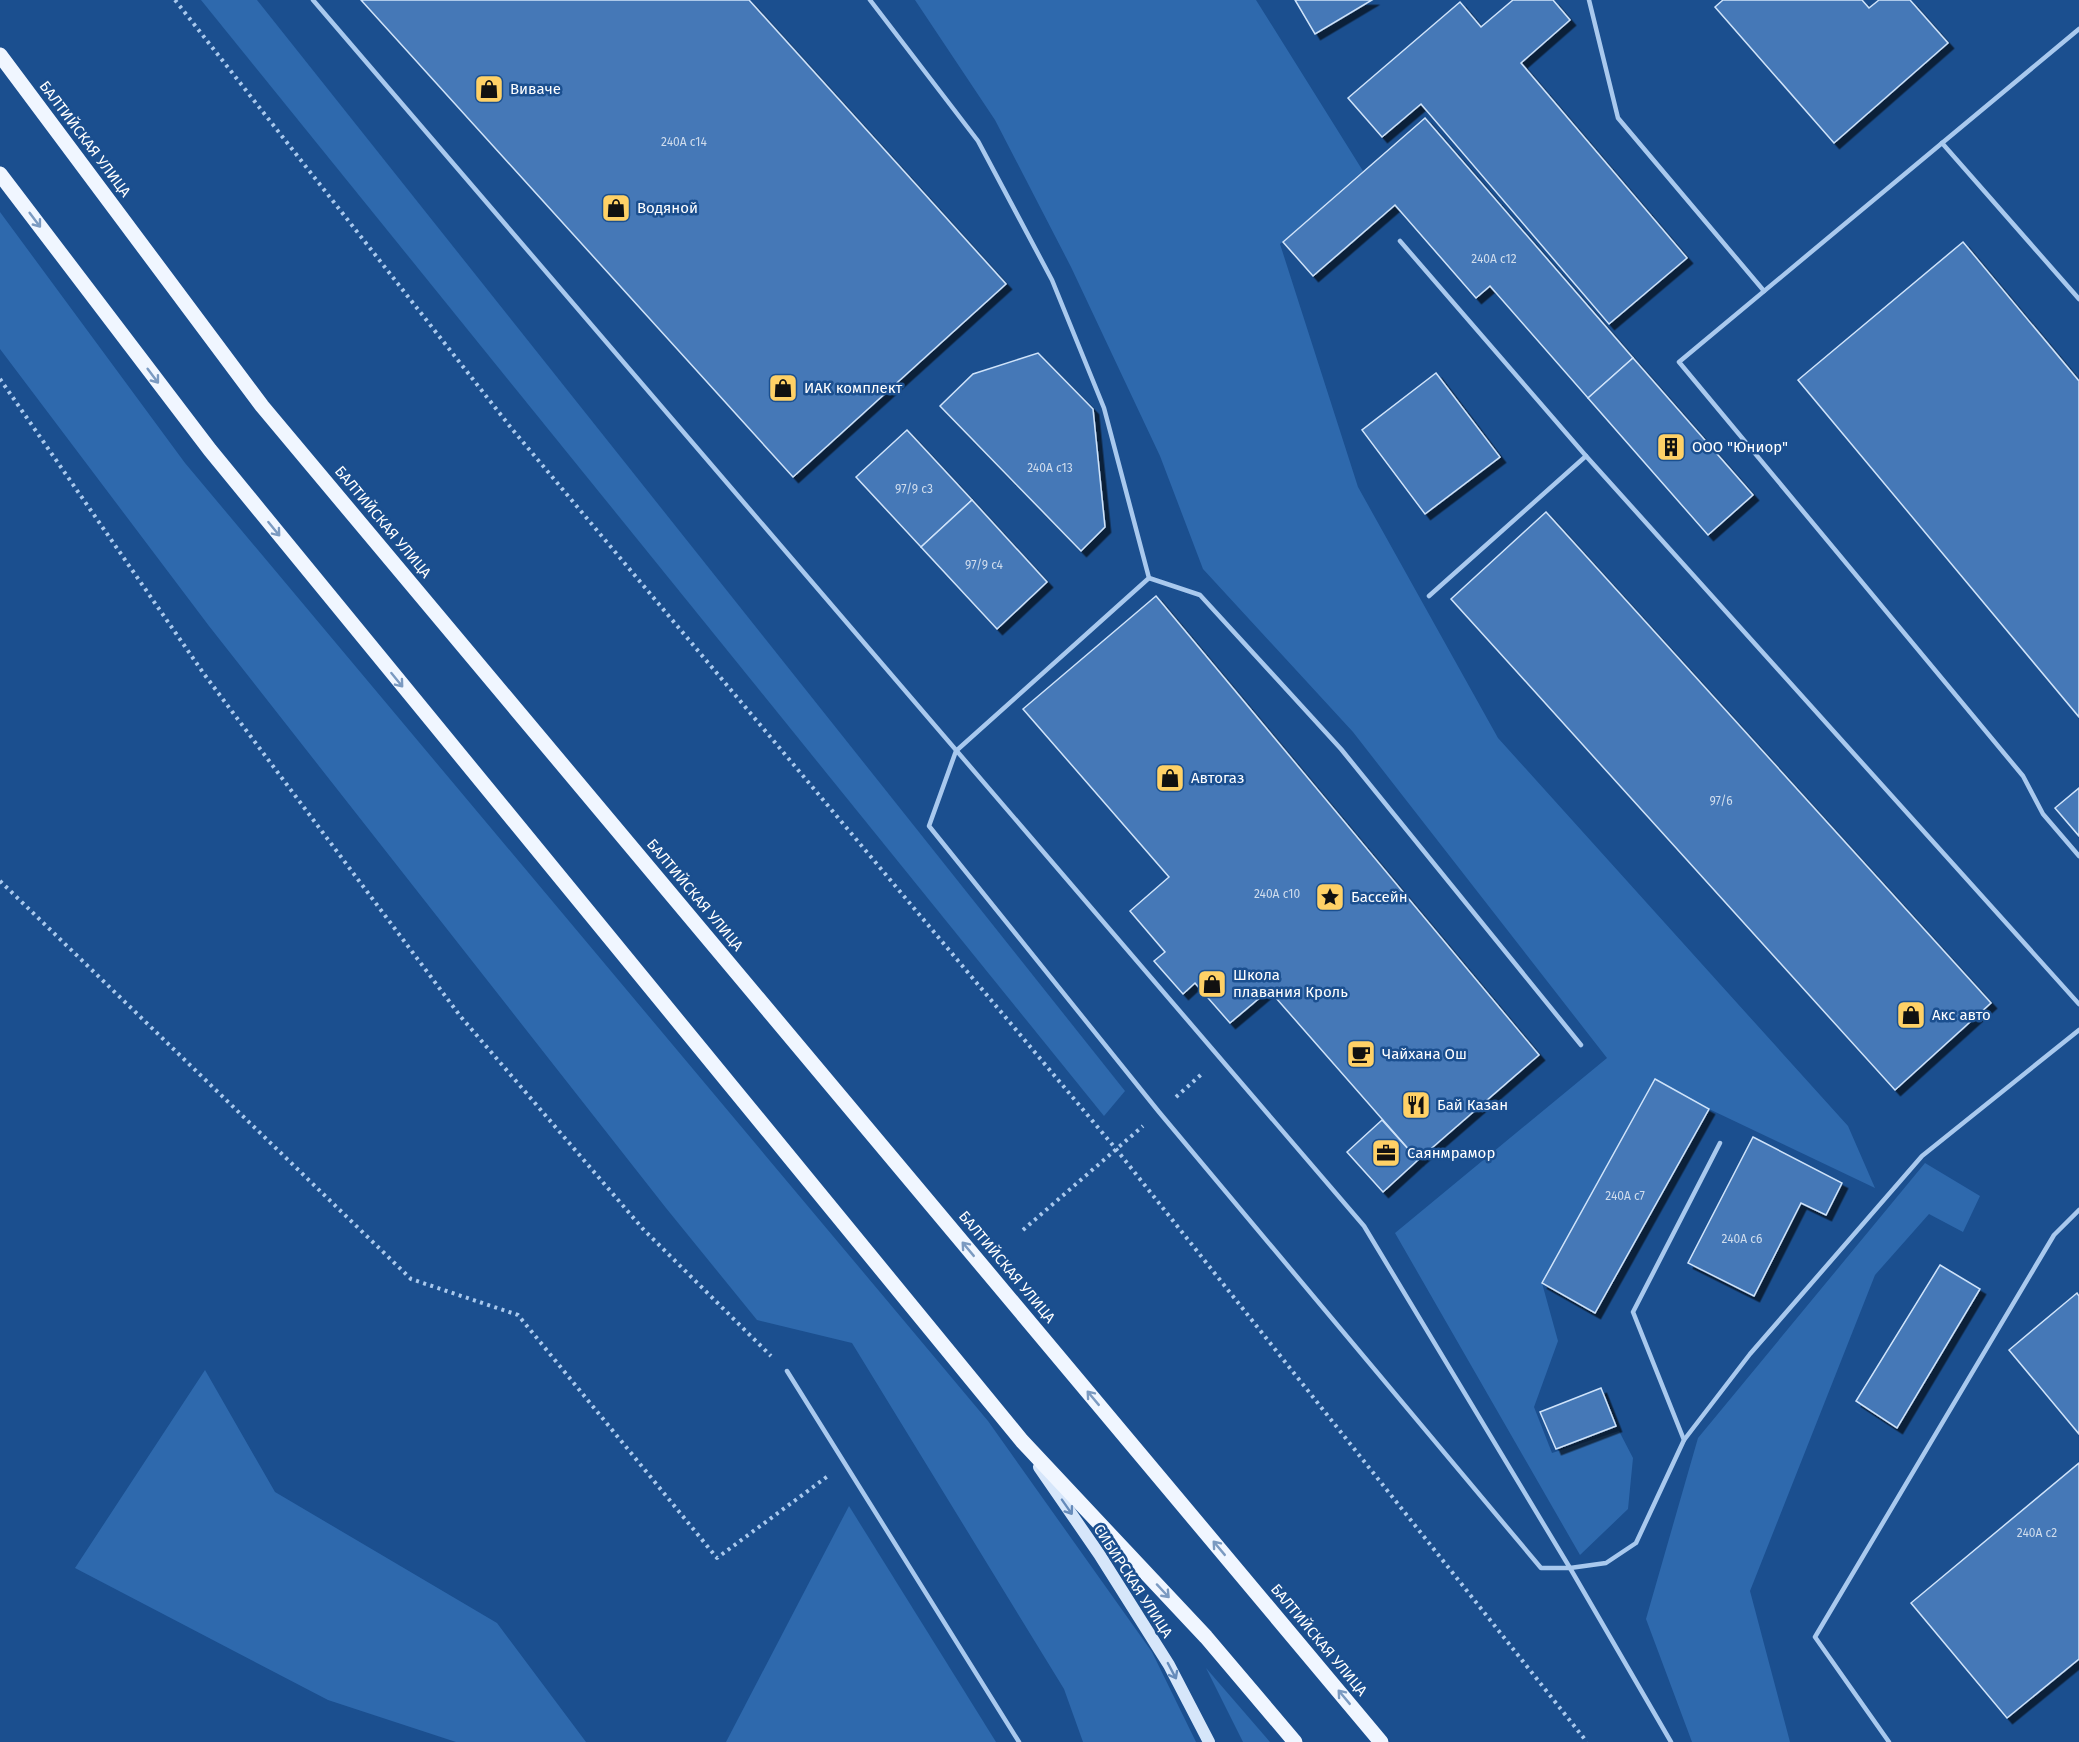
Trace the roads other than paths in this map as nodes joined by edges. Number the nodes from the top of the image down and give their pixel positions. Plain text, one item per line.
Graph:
1 (314, 0) edge
2 (870, 0) edge
3 (1589, 0) edge
4 (2079, 29) edge
5 (0, 55) edge
6 (1942, 143) junction
7 (0, 174) edge
8 (1400, 241) dead end
9 (1764, 291) junction
10 (2079, 299) edge
11 (1586, 456) junction
12 (1149, 578) junction
13 (1430, 596) dead end
14 (956, 751) junction
15 (2079, 856) edge
16 (2079, 1004) edge
17 (2079, 1030) edge
18 (1581, 1046) dead end
19 (1720, 1143) dead end
20 (2079, 1210) edge
21 (787, 1371) road end
22 (1684, 1440) junction
23 (1022, 1442) junction
24 (1570, 1568) junction
25 (1019, 1742) edge
26 (1209, 1742) edge
27 (1295, 1742) edge
28 (1381, 1742) edge
29 (1671, 1742) edge
30 (1889, 1742) edge

1 - 14 lane
2 - 12 lane
3 - 9 lane
4 - 6 lane
28 -> 5 main road, БАЛТИЙСКАЯ УЛИЦА
6 - 9 lane
6 - 10 lane
7 -> 23 main road
8 - 11 lane
9 - 15 lane
11 - 13 lane
11 - 16 lane
12 - 14 lane
12 - 18 lane
14 - 24 lane
14 - 24 lane
17 - 22 lane
19 - 22 lane
20 - 30 lane
21 - 25 lane
22 - 24 lane
23 -> 26 main road, СИБИРСКАЯ УЛИЦА
23 -> 27 main road
24 - 29 lane

